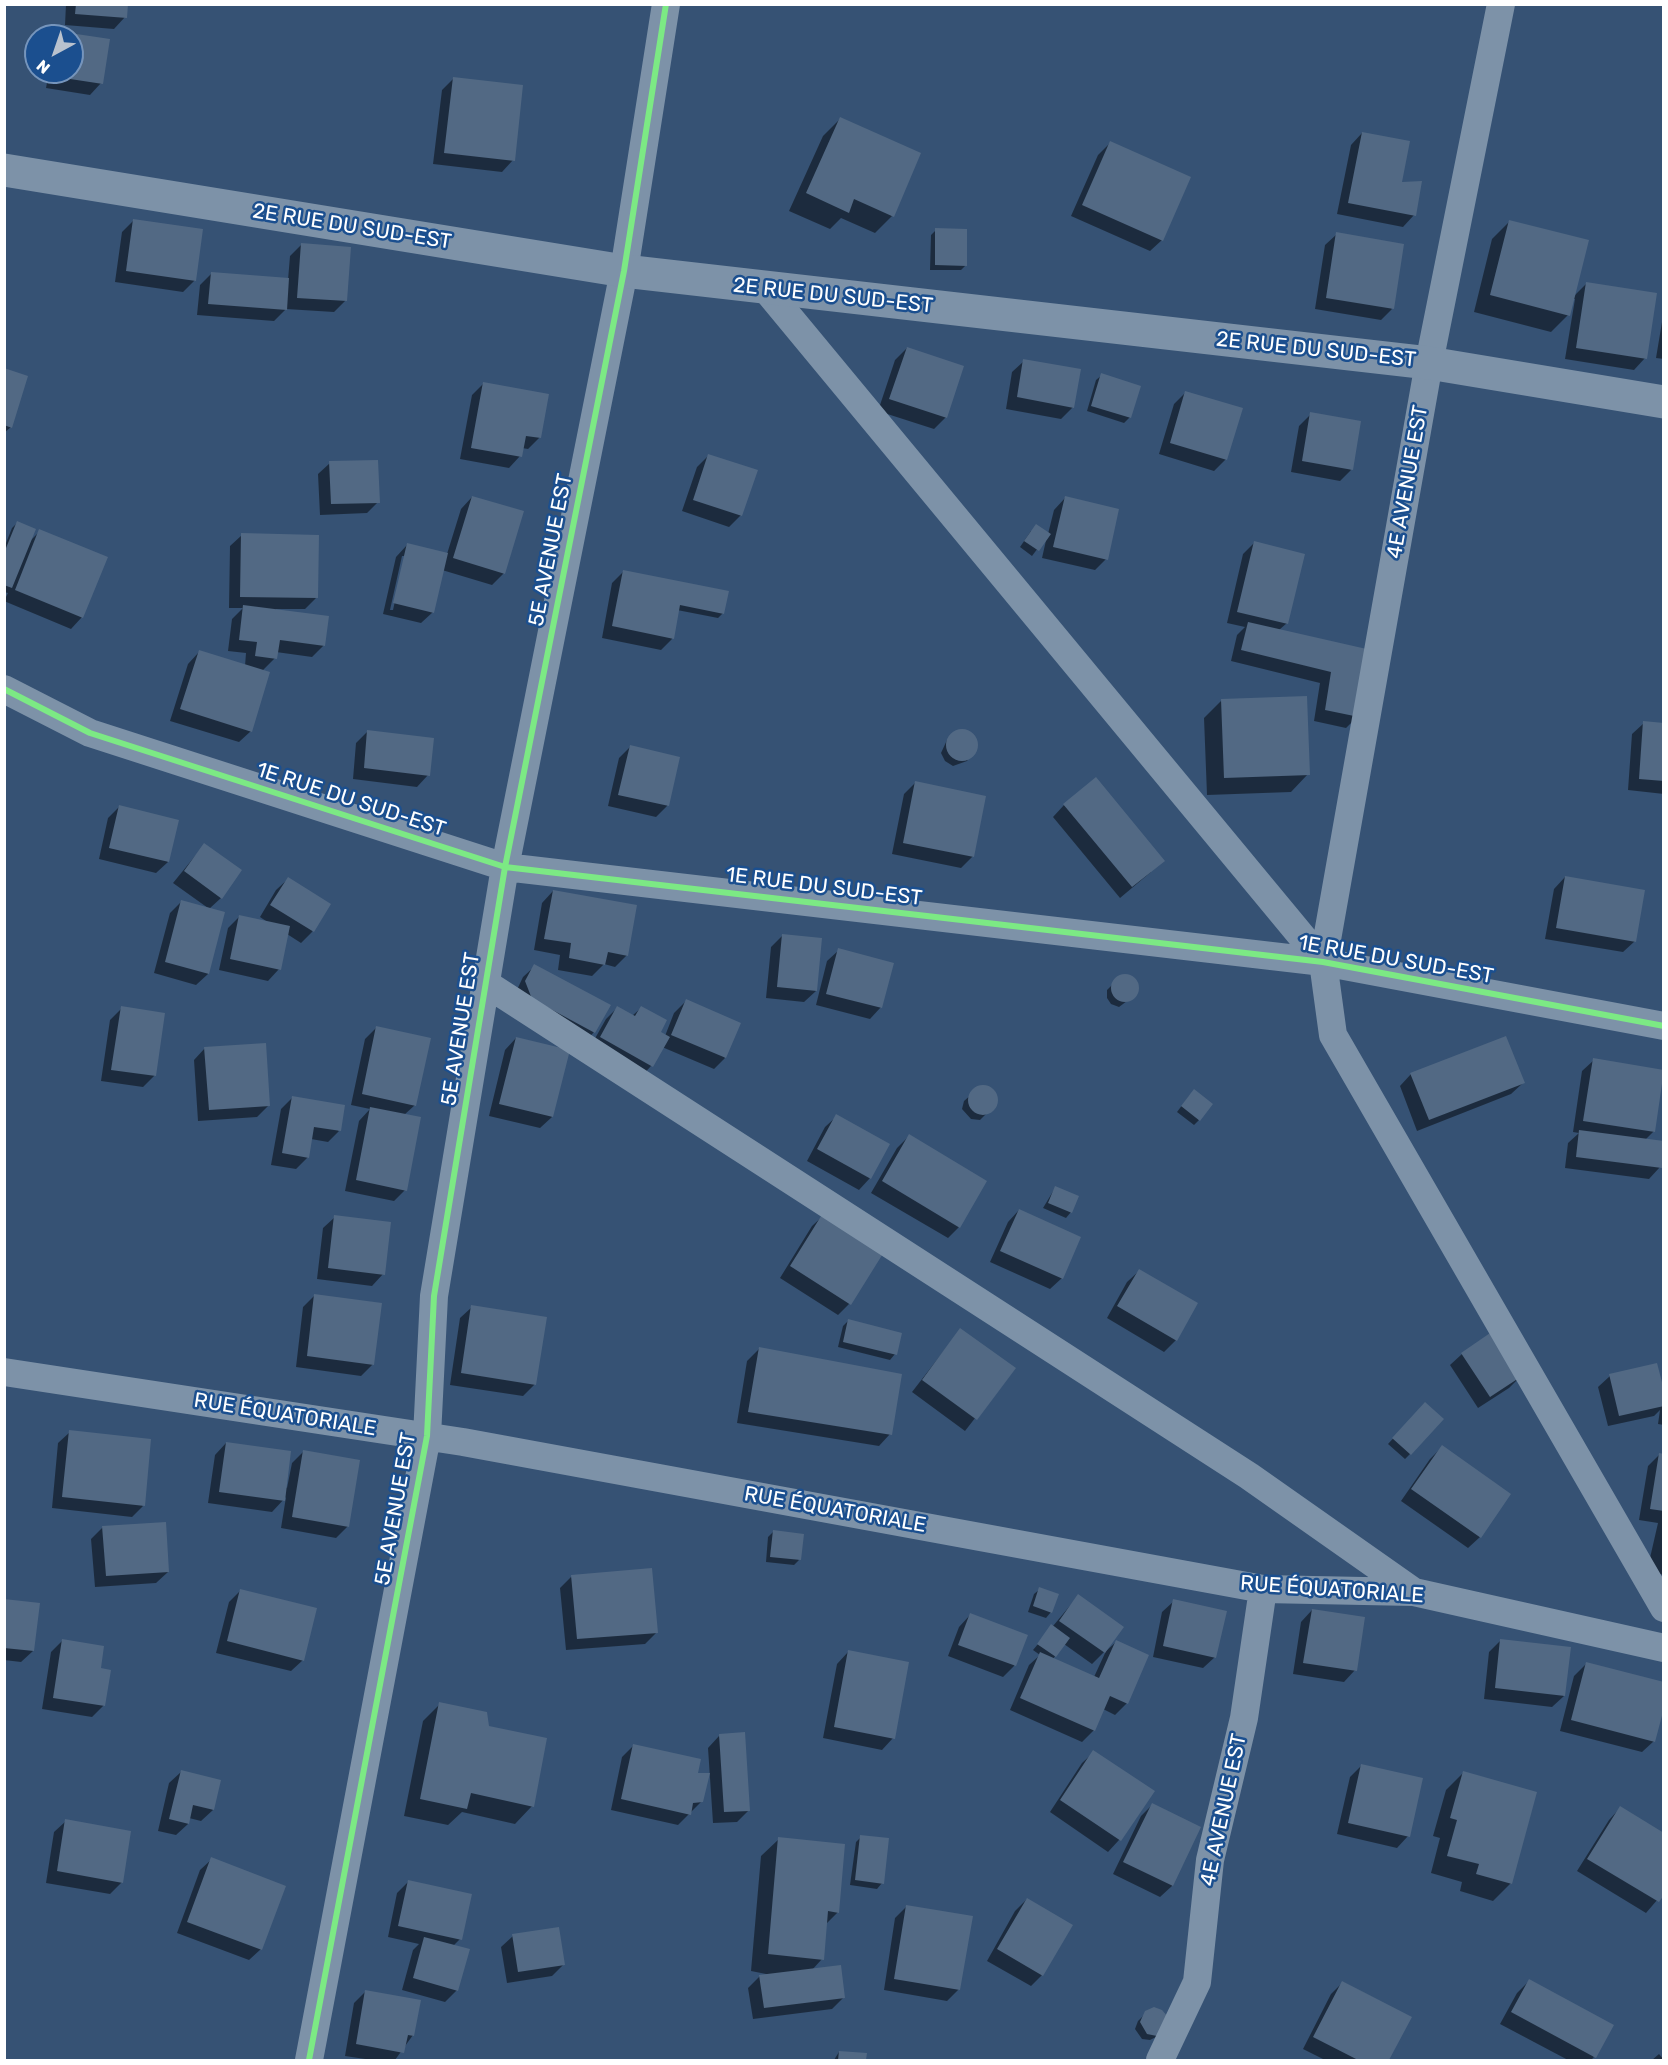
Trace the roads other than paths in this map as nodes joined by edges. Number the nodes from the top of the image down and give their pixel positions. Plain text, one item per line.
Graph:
1 (666, 4) edge
2 (1501, 4) edge
3 (4, 170) edge
4 (624, 271) junction
5 (765, 288) junction
6 (1429, 363) junction
7 (1664, 402) edge
8 (4, 690) edge
9 (505, 867) junction
10 (1323, 962) junction
11 (485, 983) junction
12 (1664, 1026) edge
13 (4, 1372) edge
14 (427, 1436) junction
15 (1263, 1589) junction
16 (1414, 1592) junction
17 (1664, 1608) edge
18 (1664, 1648) edge
19 (309, 2061) edge
20 (1160, 2061) edge

1 - 4 street, 5E AVENUE EST
2 - 6 street, 4E AVENUE EST
3 - 4 street, 2E RUE DU SUD-EST
4 - 5 street, 2E RUE DU SUD-EST
4 - 9 street, 5E AVENUE EST
5 - 6 street, 2E RUE DU SUD-EST
5 - 10 street
6 - 7 street, 2E RUE DU SUD-EST
6 - 10 street, 4E AVENUE EST
8 - 9 street, 1E RUE DU SUD-EST
9 - 10 street, 1E RUE DU SUD-EST
9 - 11 street, 5E AVENUE EST
10 - 12 street, 1E RUE DU SUD-EST
10 - 17 street
11 - 14 street, 5E AVENUE EST
11 - 16 street
13 - 14 street, RUE ÉQUATORIALE
14 - 15 street, RUE ÉQUATORIALE
14 - 19 street, 5E AVENUE EST
15 - 16 street, RUE ÉQUATORIALE
15 - 20 street, 4E AVENUE EST
16 - 18 street, RUE ÉQUATORIALE

